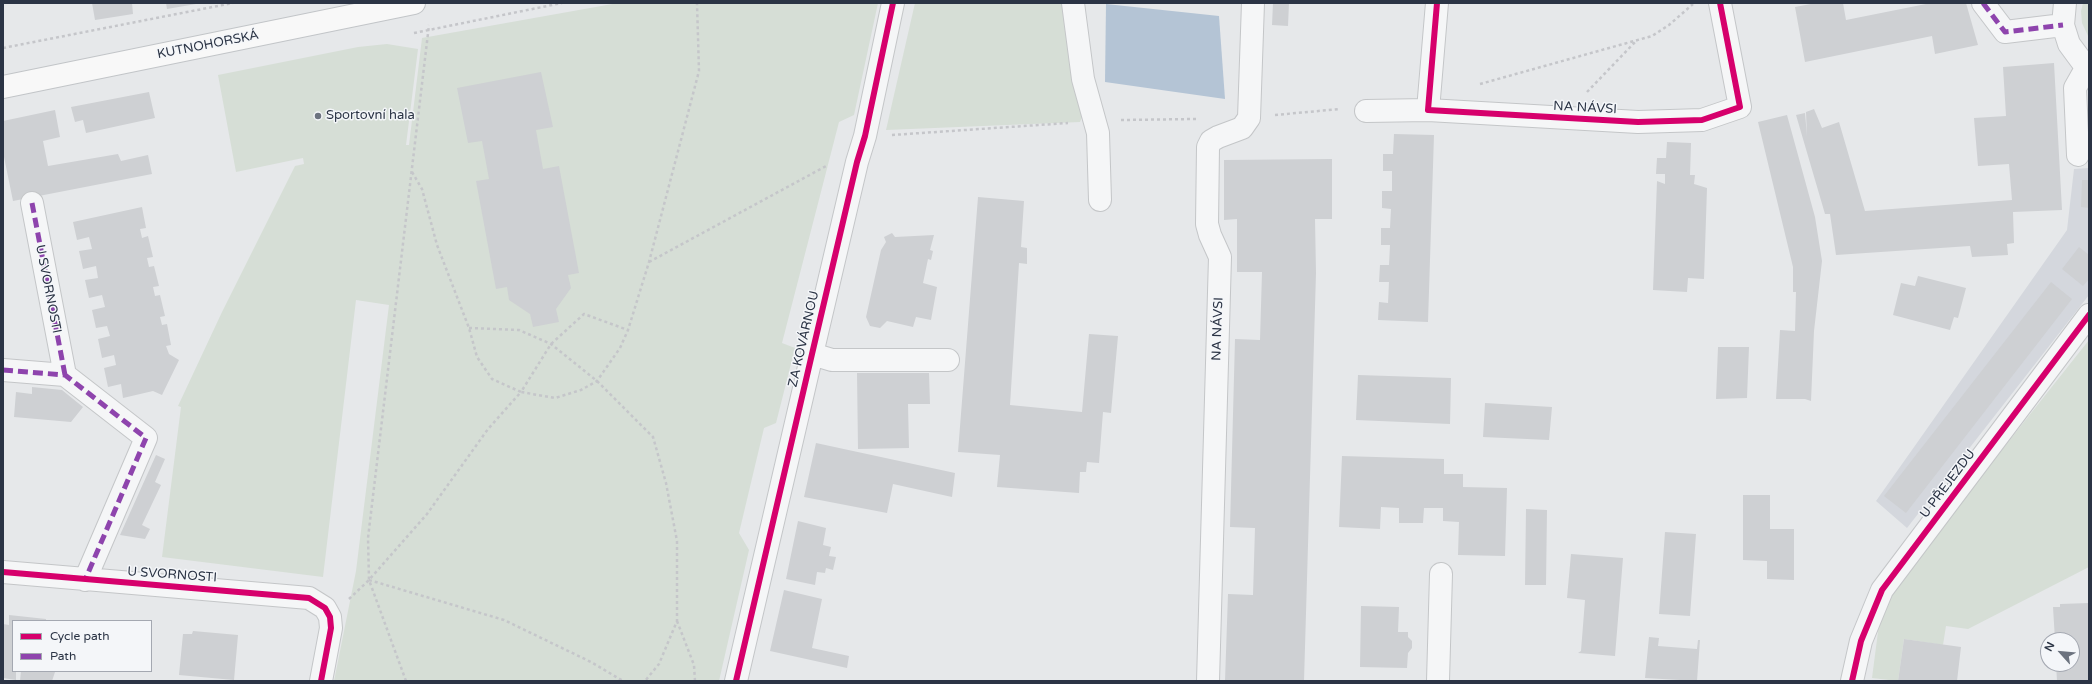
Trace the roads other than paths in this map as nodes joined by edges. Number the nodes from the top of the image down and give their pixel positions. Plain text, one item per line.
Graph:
1 (414, 3) edge
2 (893, 3) edge
3 (1073, 3) edge
4 (1253, 3) edge
5 (1437, 3) edge
6 (1720, 3) edge
7 (1983, 3) edge
8 (2065, 3) edge
9 (2063, 25) junction
10 (2088, 65) edge
11 (3, 86) edge
12 (1428, 110) junction
13 (1366, 112) dead end
14 (2078, 155) dead end
15 (1100, 200) dead end
16 (32, 203) dead end
17 (2089, 315) edge
18 (812, 354) junction
19 (948, 360) dead end
20 (3, 370) edge
21 (65, 375) junction
22 (3, 572) edge
23 (1441, 574) dead end
24 (85, 580) junction
25 (321, 681) edge
26 (736, 681) edge
27 (1208, 681) edge
28 (1438, 681) edge
29 (1852, 681) edge

1 - 11 main road, KUTNOHORSKÁ
2 - 18 street, ZA KOVÁRNOU
3 - 15 street
4 - 27 street, NA NÁVSI
5 - 12 street
6 - 12 street, NA NÁVSI
7 - 9 street
8 - 9 street
9 - 10 street
10 - 14 street
12 - 13 street, NA NÁVSI
16 - 21 street, U SVORNOSTI
17 - 29 street, U PŘEJEZDU
18 - 19 street
18 - 26 street, ZA KOVÁRNOU
20 - 21 street
21 - 24 street
22 - 24 street, U SVORNOSTI
23 - 28 street
24 - 25 street, U SVORNOSTI

